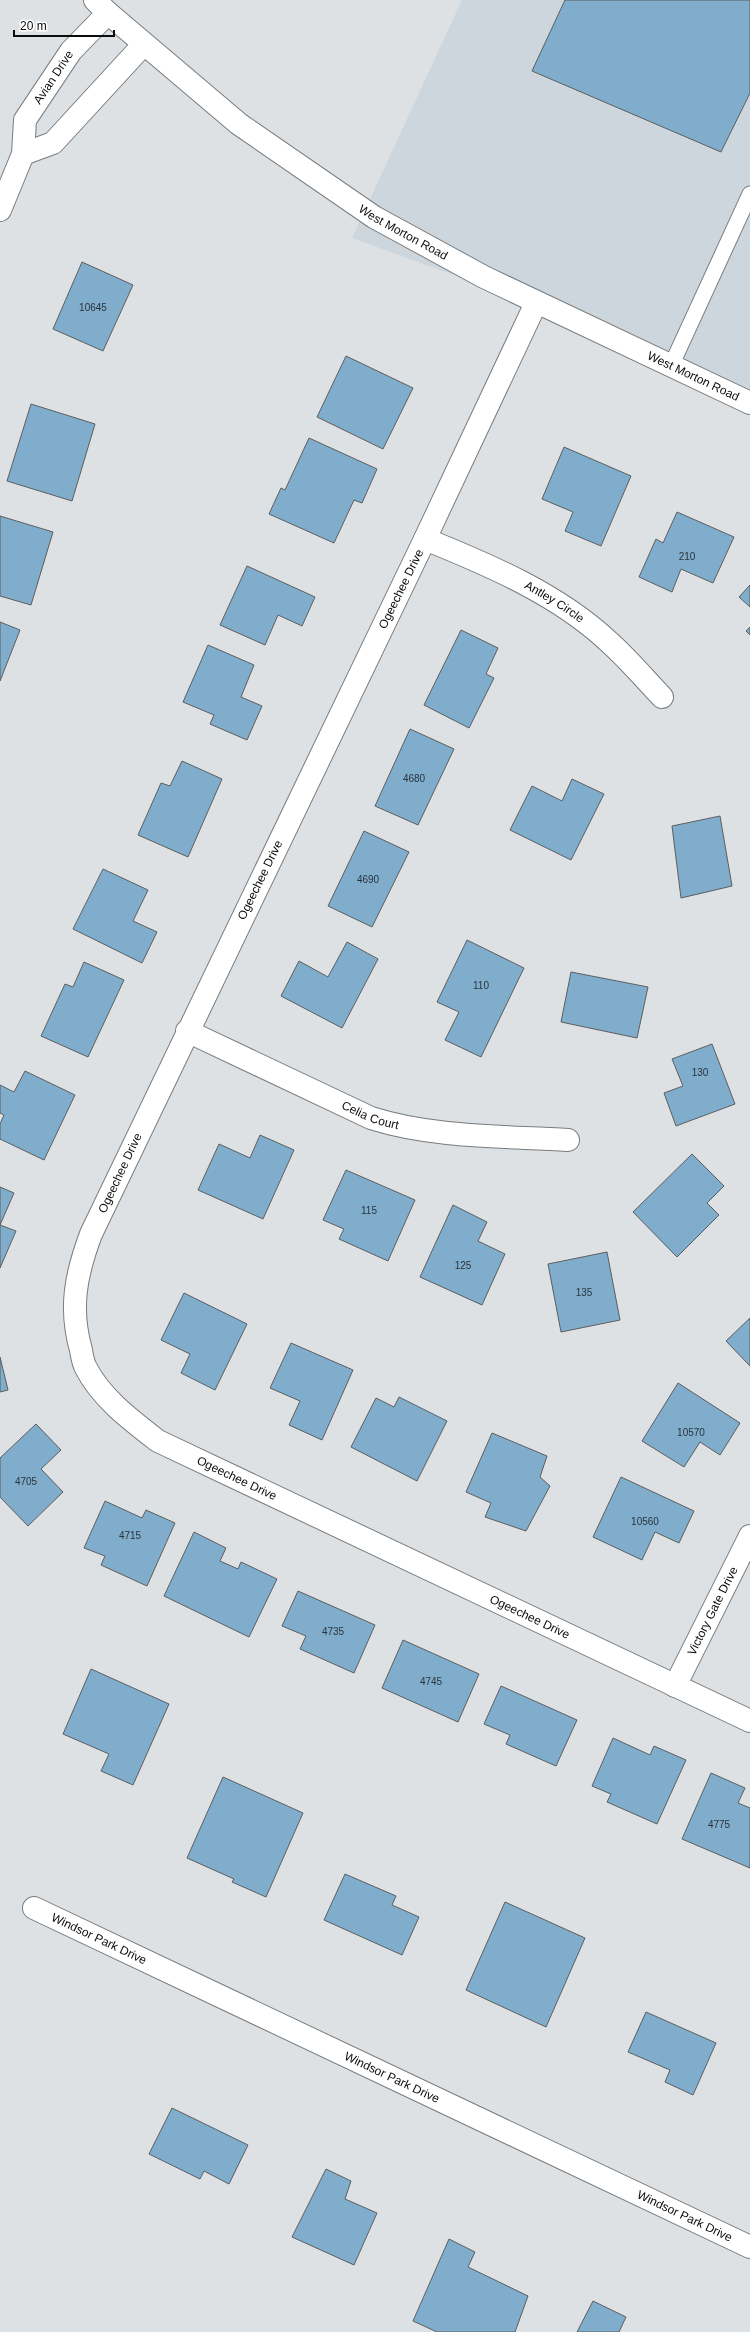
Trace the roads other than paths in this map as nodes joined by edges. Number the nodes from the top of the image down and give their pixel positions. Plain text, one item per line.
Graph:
1 (101, 6) edge
2 (144, 44) junction
3 (23, 154) junction
4 (750, 194) edge
5 (0, 210) edge
6 (536, 303) junction
7 (671, 366) junction
8 (750, 402) edge
9 (425, 539) junction
10 (662, 697) dead end
11 (187, 1032) junction
12 (568, 1140) dead end
13 (750, 1536) edge
14 (674, 1686) junction
15 (750, 1721) edge
16 (34, 1908) dead end
17 (750, 2247) edge

1 - 2 street, West Morton Road
1 - 3 street, Avian Drive
2 - 3 street
2 - 6 street, West Morton Road
3 - 5 street, Avian Drive
4 - 7 lane
6 - 7 street, West Morton Road
6 - 9 street, Ogeechee Drive
7 - 8 street, West Morton Road
9 - 10 street, Antley Circle
9 - 11 street, Ogeechee Drive
11 - 12 street, Celia Court
11 - 14 street, Ogeechee Drive
13 - 14 street, Victory Gate Drive
14 - 15 street, Ogeechee Drive
16 - 17 street, Windsor Park Drive

